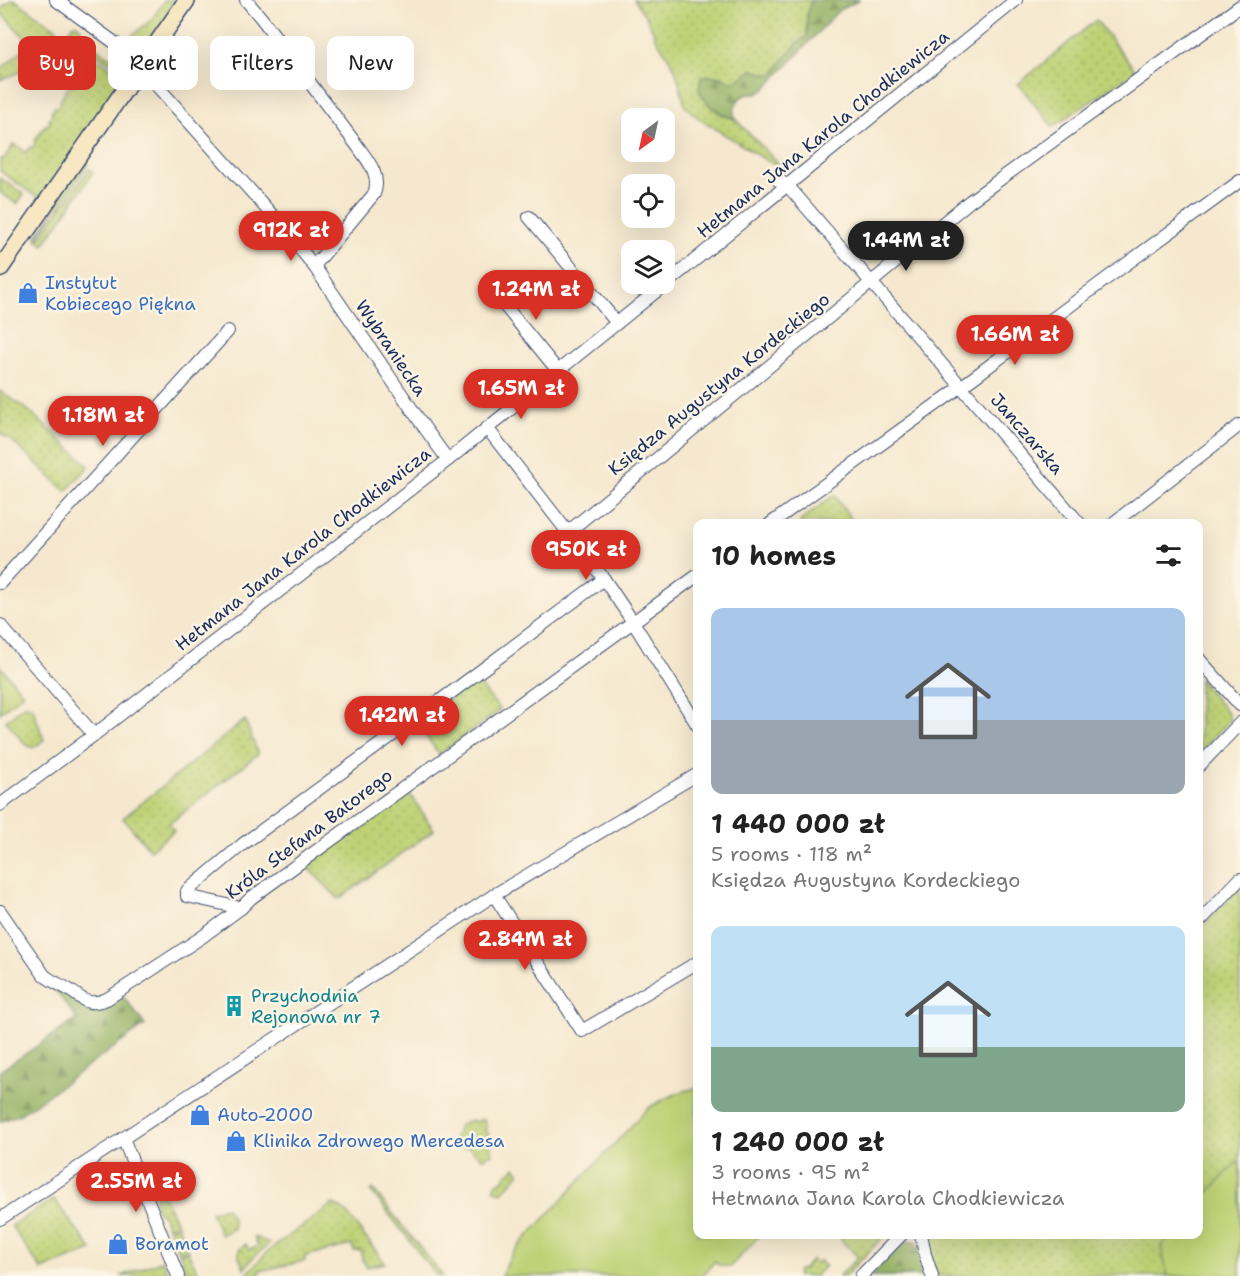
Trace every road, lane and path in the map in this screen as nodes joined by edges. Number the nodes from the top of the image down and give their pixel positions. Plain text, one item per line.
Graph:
1 (56, 0) edge
2 (187, 0) edge
3 (246, 0) edge
4 (1016, 0) edge
5 (1240, 6) edge
6 (163, 36) edge
7 (108, 38) edge
8 (126, 90) edge
9 (161, 90) edge
10 (1240, 181) edge
11 (783, 183) junction
12 (529, 217) dead end
13 (314, 266) junction
14 (0, 269) edge
15 (870, 282) junction
16 (492, 290) dead end
17 (617, 323) junction
18 (228, 331) dead end
19 (558, 371) junction
20 (962, 386) junction
21 (1240, 425) edge
22 (488, 428) junction
23 (448, 460) junction
24 (777, 519) edge
25 (1076, 519) edge
26 (1118, 519) edge
27 (568, 532) junction
28 (604, 579) junction
29 (693, 579) edge
30 (0, 583) edge
31 (633, 622) junction
32 (0, 625) edge
33 (1203, 664) edge
34 (1240, 705) edge
35 (693, 718) edge
36 (1240, 723) edge
37 (94, 735) junction
38 (1203, 762) edge
39 (693, 777) edge
40 (0, 805) edge
41 (1240, 879) edge
42 (494, 895) junction
43 (241, 908) junction
44 (0, 911) edge
45 (1203, 918) edge
46 (693, 965) edge
47 (123, 1138) junction
48 (0, 1219) edge
49 (897, 1239) edge
50 (922, 1239) edge
51 (178, 1276) edge
52 (861, 1276) edge
53 (932, 1276) edge

1 - 7 street
2 - 6 street
3 - 13 street
4 - 11 street, Hetmana Jana Karola Chodkiewicza
5 - 15 street, Księdza Augustyna Kordeckiego
8 - 14 street
9 - 13 street, Wybraniecka
10 - 20 street
11 - 15 street, Janczarska
11 - 17 street, Hetmana Jana Karola Chodkiewicza
12 - 17 street
13 - 23 street, Wybraniecka
15 - 20 street, Janczarska
15 - 27 street, Księdza Augustyna Kordeckiego
16 - 19 street
17 - 19 street, Hetmana Jana Karola Chodkiewicza
18 - 30 street
19 - 22 street, Hetmana Jana Karola Chodkiewicza
20 - 24 street
20 - 25 street, Janczarska
21 - 26 street
22 - 23 street, Hetmana Jana Karola Chodkiewicza
22 - 27 street
23 - 37 street, Hetmana Jana Karola Chodkiewicza
27 - 28 street
28 - 31 street
28 - 43 street
29 - 31 street, Króla Stefana Batorego
31 - 35 street
31 - 43 street, Króla Stefana Batorego
32 - 37 street
33 - 34 street
36 - 38 street
37 - 40 street, Hetmana Jana Karola Chodkiewicza
39 - 42 street
41 - 45 street
42 - 46 street
42 - 47 street
43 - 44 street, Króla Stefana Batorego
47 - 48 street
47 - 51 street
49 - 52 street
50 - 53 street

